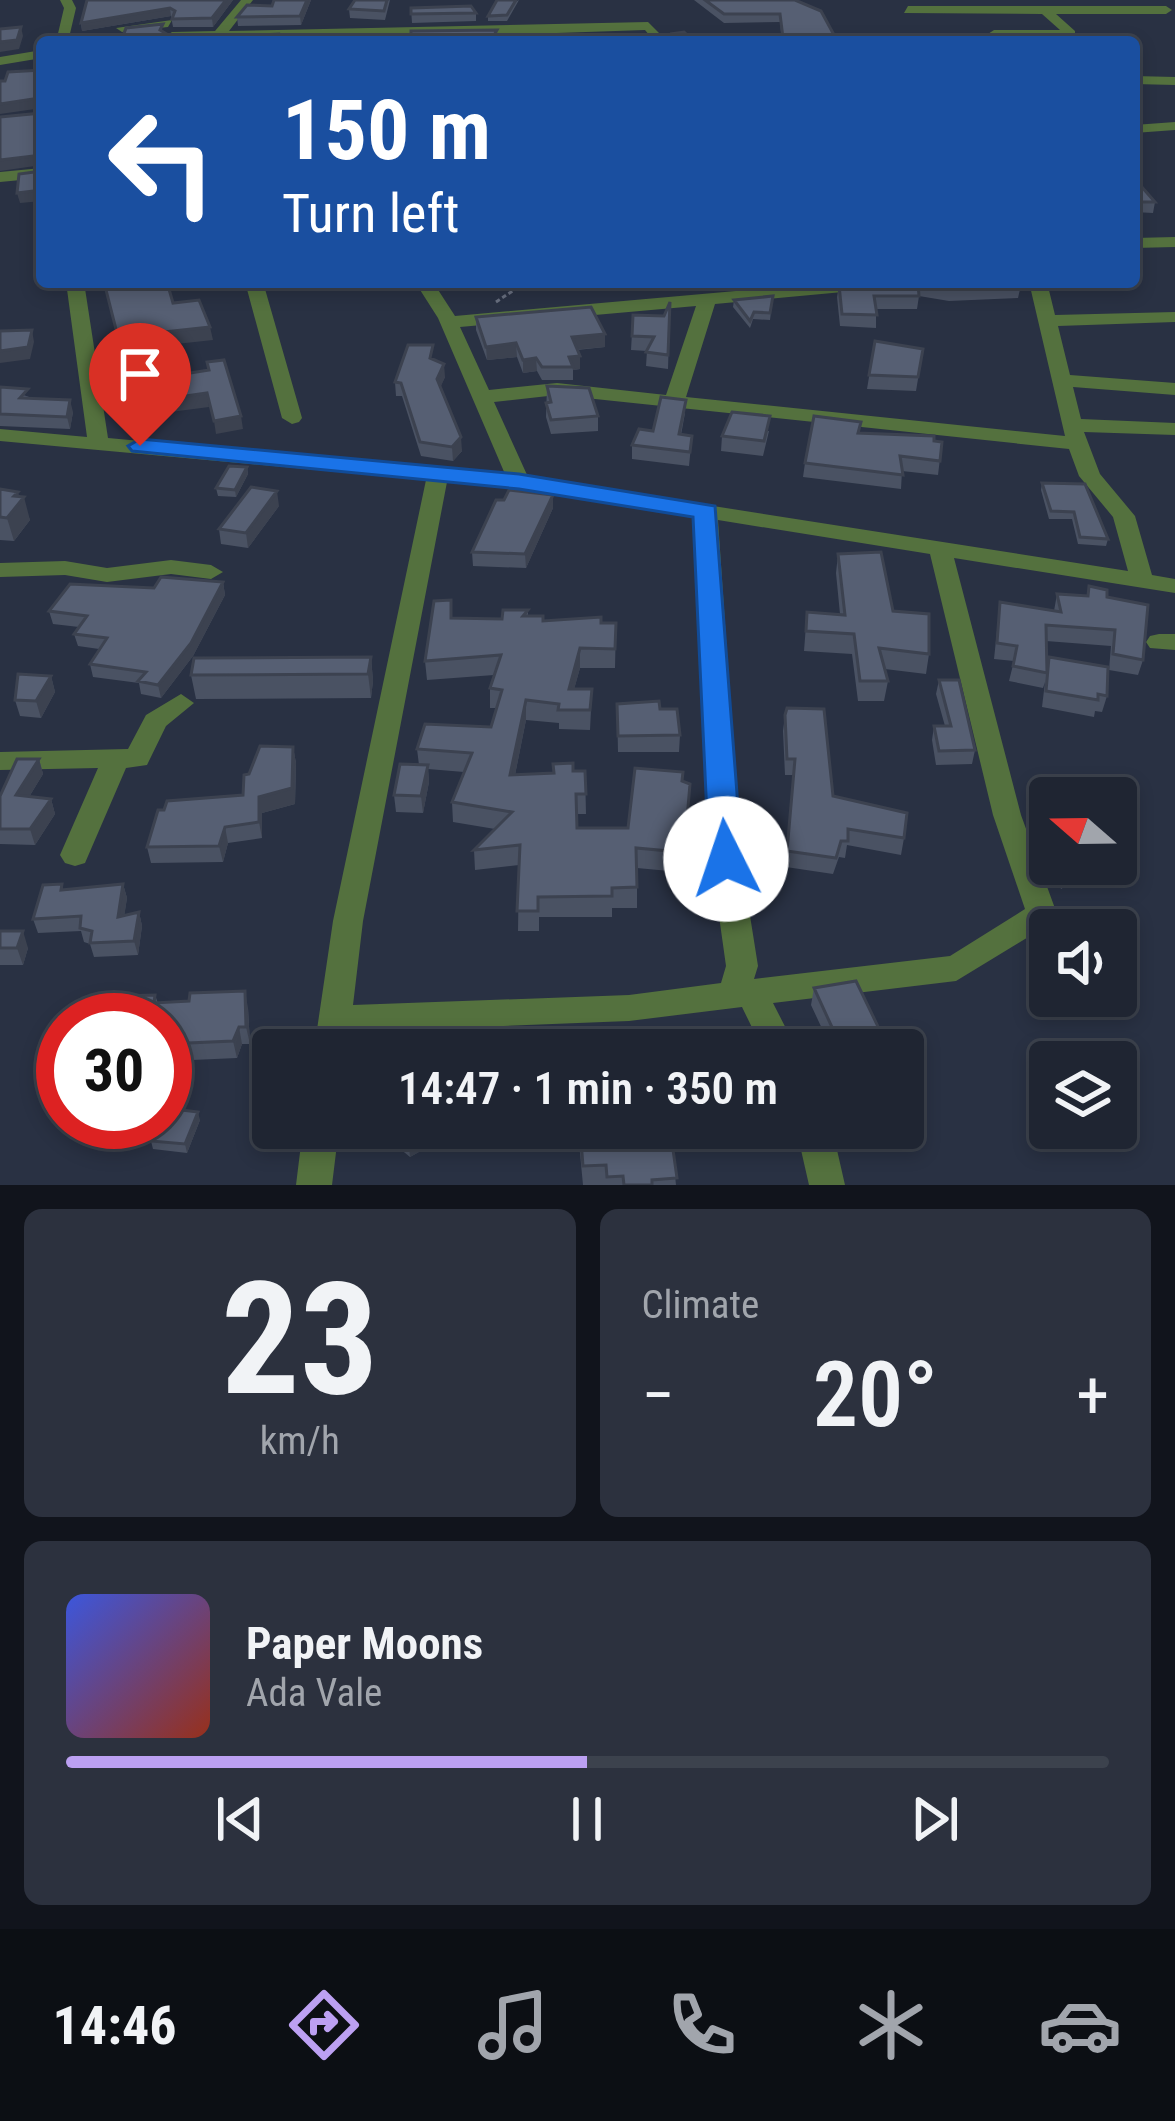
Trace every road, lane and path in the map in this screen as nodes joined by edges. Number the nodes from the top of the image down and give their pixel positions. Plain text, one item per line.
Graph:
1 (66, 0) edge
2 (247, 0) edge
3 (169, 2) edge
4 (908, 10) dead end
5 (1045, 10) junction
6 (1172, 11) edge
7 (122, 28) edge
8 (171, 34) edge
9 (219, 35) junction
10 (63, 36) edge
11 (550, 36) edge
12 (657, 36) edge
13 (994, 36) edge
14 (36, 55) edge
15 (0, 61) edge
16 (1140, 80) edge
17 (1175, 81) edge
18 (1175, 126) edge
19 (1154, 128) junction
20 (1140, 129) edge
21 (1175, 143) edge
22 (36, 174) edge
23 (0, 177) edge
24 (1175, 242) edge
25 (1140, 243) edge
26 (76, 288) edge
27 (256, 288) edge
28 (428, 288) edge
29 (831, 288) edge
30 (1040, 288) edge
31 (709, 299) junction
32 (1175, 317) edge
33 (1048, 321) junction
34 (449, 322) junction
35 (1064, 380) junction
36 (1175, 389) edge
37 (482, 397) junction
38 (674, 402) junction
39 (292, 418) dead end
40 (1175, 429) edge
41 (1075, 434) junction
42 (0, 435) edge
43 (98, 442) junction
44 (438, 474) junction
45 (519, 482) junction
46 (706, 511) junction
47 (940, 549) junction
48 (0, 570) edge
49 (211, 572) dead end
50 (1142, 581) junction
51 (1175, 586) edge
52 (181, 703) dead end
53 (115, 760) junction
54 (0, 761) edge
55 (75, 855) dead end
56 (742, 994) junction
57 (336, 1019) junction
58 (335, 1029) edge
59 (766, 1029) edge
60 (318, 1149) edge
61 (819, 1149) edge
62 (314, 1185) edge
63 (827, 1185) edge

1 - 10 street
2 - 9 street
3 - 8 street
4 - 5 street
5 - 6 street
5 - 13 street
7 - 8 street
8 - 9 street
9 - 11 street
11 - 12 street
14 - 15 street
16 - 17 street
18 - 19 street
19 - 20 street
19 - 21 street
22 - 23 street
24 - 25 street
26 - 43 street
27 - 39 street
28 - 34 street
29 - 31 street
30 - 33 street
31 - 34 street
31 - 38 street
32 - 33 street
33 - 35 street
34 - 37 street
35 - 36 street
35 - 41 street
37 - 38 street
37 - 45 street
38 - 41 street
40 - 41 street
41 - 50 street
42 - 43 street
43 - 44 street
44 - 45 street
44 - 57 street
45 - 46 street
46 - 47 street
46 - 56 street
47 - 50 street
47 - 56 street
48 - 49 street
50 - 51 street
52 - 53 street
53 - 54 street
53 - 55 street
56 - 57 street
56 - 59 street
57 - 58 street
60 - 62 street
61 - 63 street

